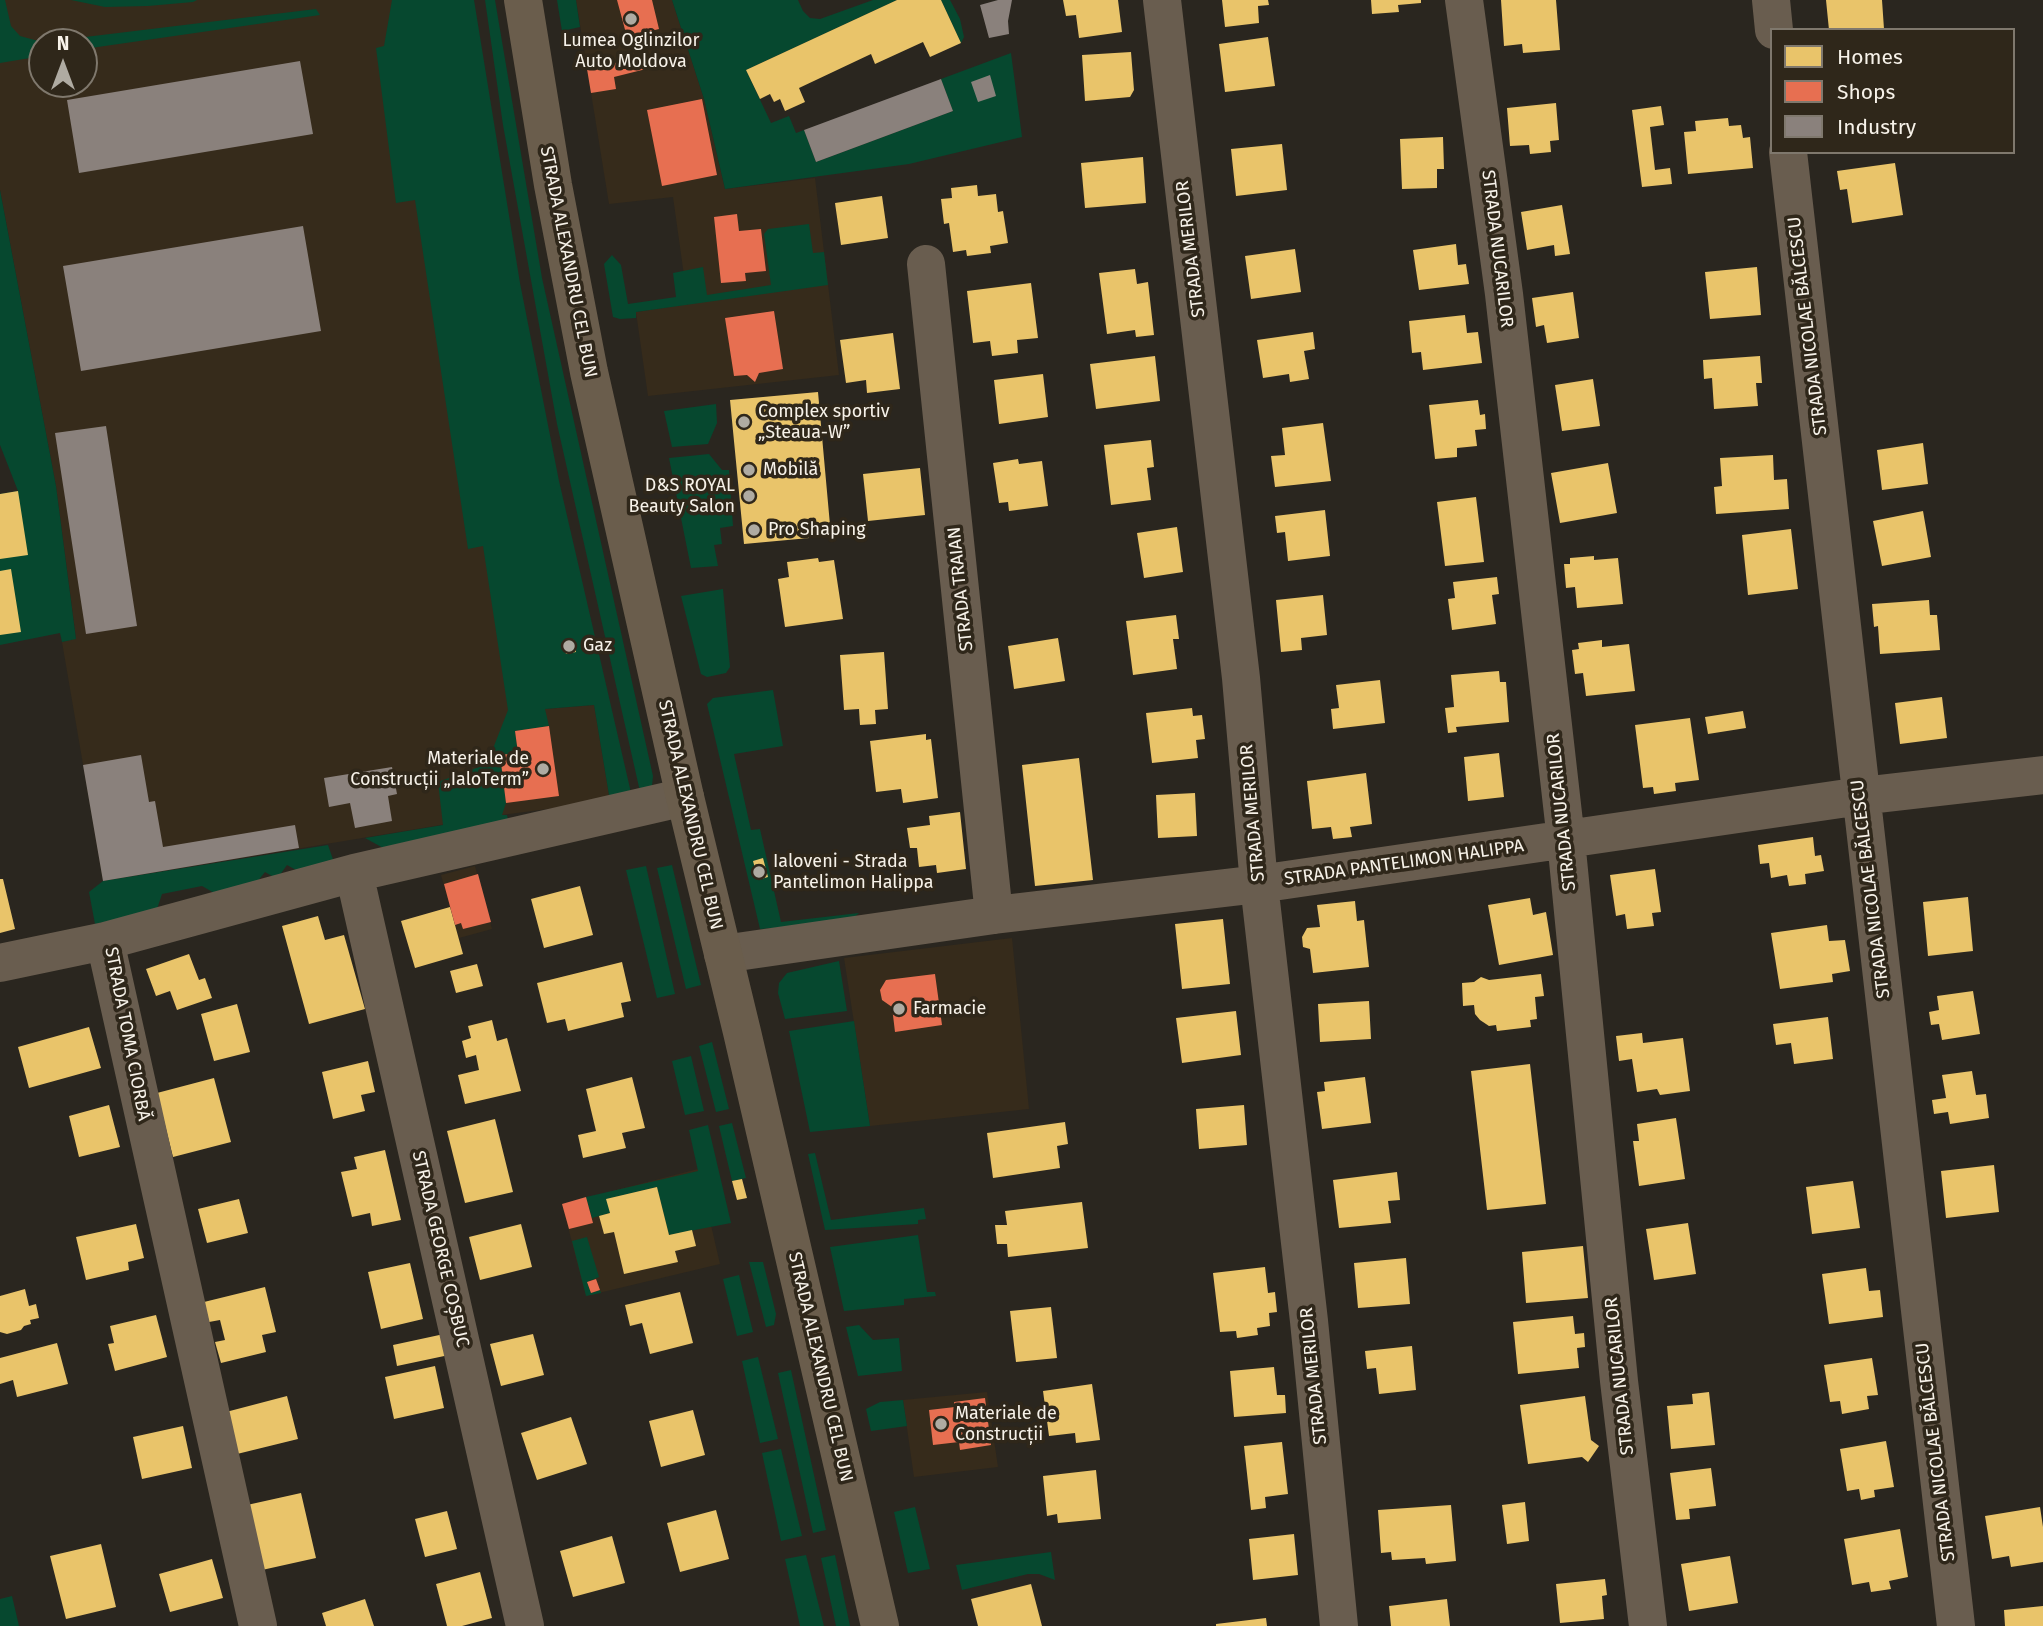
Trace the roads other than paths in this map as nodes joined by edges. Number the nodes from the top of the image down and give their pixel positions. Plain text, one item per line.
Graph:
1 (523, 0) edge
2 (1162, 0) edge
3 (1464, 0) edge
4 (1771, 0) edge
5 (1774, 28) edge
6 (1788, 154) edge
7 (926, 264) dead end
8 (2043, 775) edge
9 (1860, 796) junction
10 (685, 797) junction
11 (1566, 840) junction
12 (354, 873) junction
13 (1259, 884) junction
14 (994, 915) junction
15 (105, 941) junction
16 (723, 954) junction
17 (0, 963) edge
18 (258, 1626) edge
19 (525, 1626) edge
20 (880, 1626) edge
21 (1339, 1626) edge
22 (1648, 1626) edge
23 (1956, 1626) edge

1 - 10 main road, STRADA ALEXANDRU CEL BUN
2 - 13 street, STRADA MERILOR
3 - 11 street, STRADA NUCARILOR
4 - 5 street
6 - 9 street, STRADA NICOLAE BĂLCESCU
7 - 14 street, STRADA TRAIAN
8 - 9 street, STRADA PANTELIMON HALIPPA
9 - 11 street, STRADA PANTELIMON HALIPPA
9 - 23 street, STRADA NICOLAE BĂLCESCU
10 - 12 street, STRADA TOMA CIORBĂ
10 - 16 main road, STRADA ALEXANDRU CEL BUN
11 - 13 street, STRADA PANTELIMON HALIPPA
11 - 22 street, STRADA NUCARILOR
12 - 15 street, STRADA TOMA CIORBĂ
12 - 19 street, STRADA GEORGE COȘBUC
13 - 14 street, STRADA PANTELIMON HALIPPA
13 - 21 street, STRADA MERILOR
14 - 16 street, STRADA PANTELIMON HALIPPA
15 - 17 street
15 - 18 street, STRADA TOMA CIORBĂ
16 - 20 main road, STRADA ALEXANDRU CEL BUN

